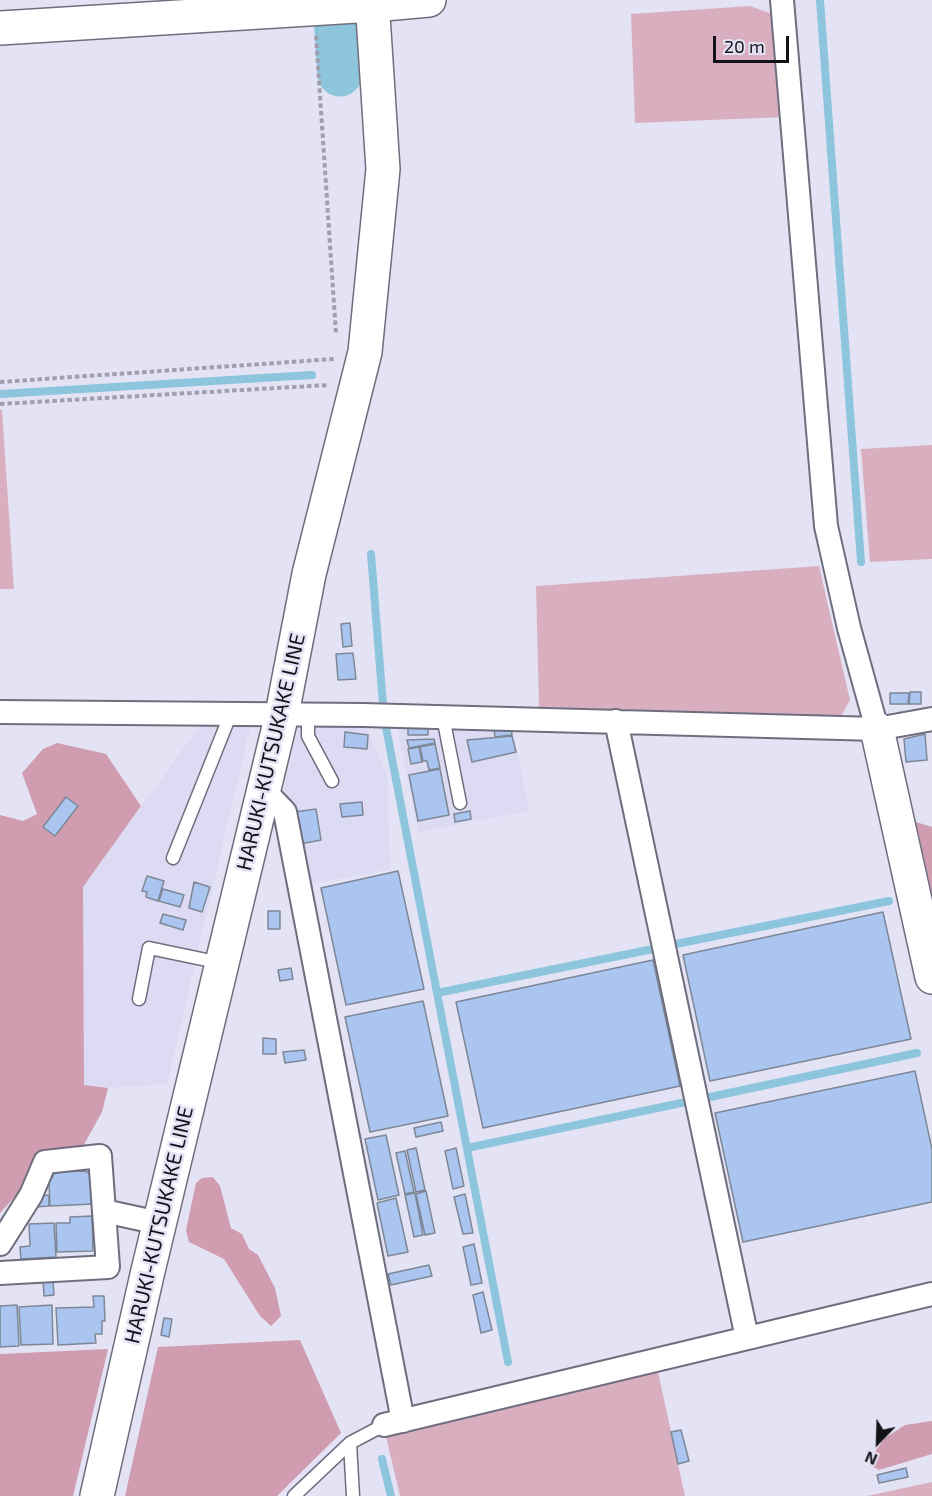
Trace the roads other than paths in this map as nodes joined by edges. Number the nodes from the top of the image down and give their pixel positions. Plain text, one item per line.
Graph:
1 (429, 0) edge
2 (782, 0) edge
3 (372, 3) edge
4 (0, 28) edge
5 (0, 712) edge
6 (231, 714) junction
7 (295, 714) junction
8 (443, 717) junction
9 (932, 719) edge
10 (616, 721) junction
11 (877, 729) junction
12 (332, 781) dead end
13 (264, 790) junction
14 (460, 803) dead end
15 (173, 858) dead end
16 (222, 963) junction
17 (932, 977) edge
18 (139, 999) dead end
19 (104, 1211) junction
20 (159, 1223) junction
21 (0, 1244) edge
22 (0, 1273) edge
23 (932, 1294) edge
24 (747, 1338) junction
25 (393, 1423) junction
26 (350, 1443) junction
27 (97, 1496) edge
28 (294, 1496) edge
29 (353, 1496) edge

1 - 3 main road
2 - 11 street
3 - 4 main road
3 - 7 main road, HARUKI-KUTSUKAKE LINE
5 - 6 street
6 - 7 street
6 - 15 lane
7 - 8 street
7 - 12 lane
7 - 13 main road, HARUKI-KUTSUKAKE LINE
8 - 10 street
8 - 14 lane
9 - 11 street
10 - 11 street
10 - 24 street
11 - 17 main road
13 - 16 main road, HARUKI-KUTSUKAKE LINE
13 - 25 street
16 - 18 lane
16 - 20 main road, HARUKI-KUTSUKAKE LINE
19 - 20 street
19 - 21 street
19 - 22 street
20 - 27 main road, HARUKI-KUTSUKAKE LINE
23 - 24 street
24 - 25 street
25 - 26 lane
26 - 28 lane
26 - 29 lane

